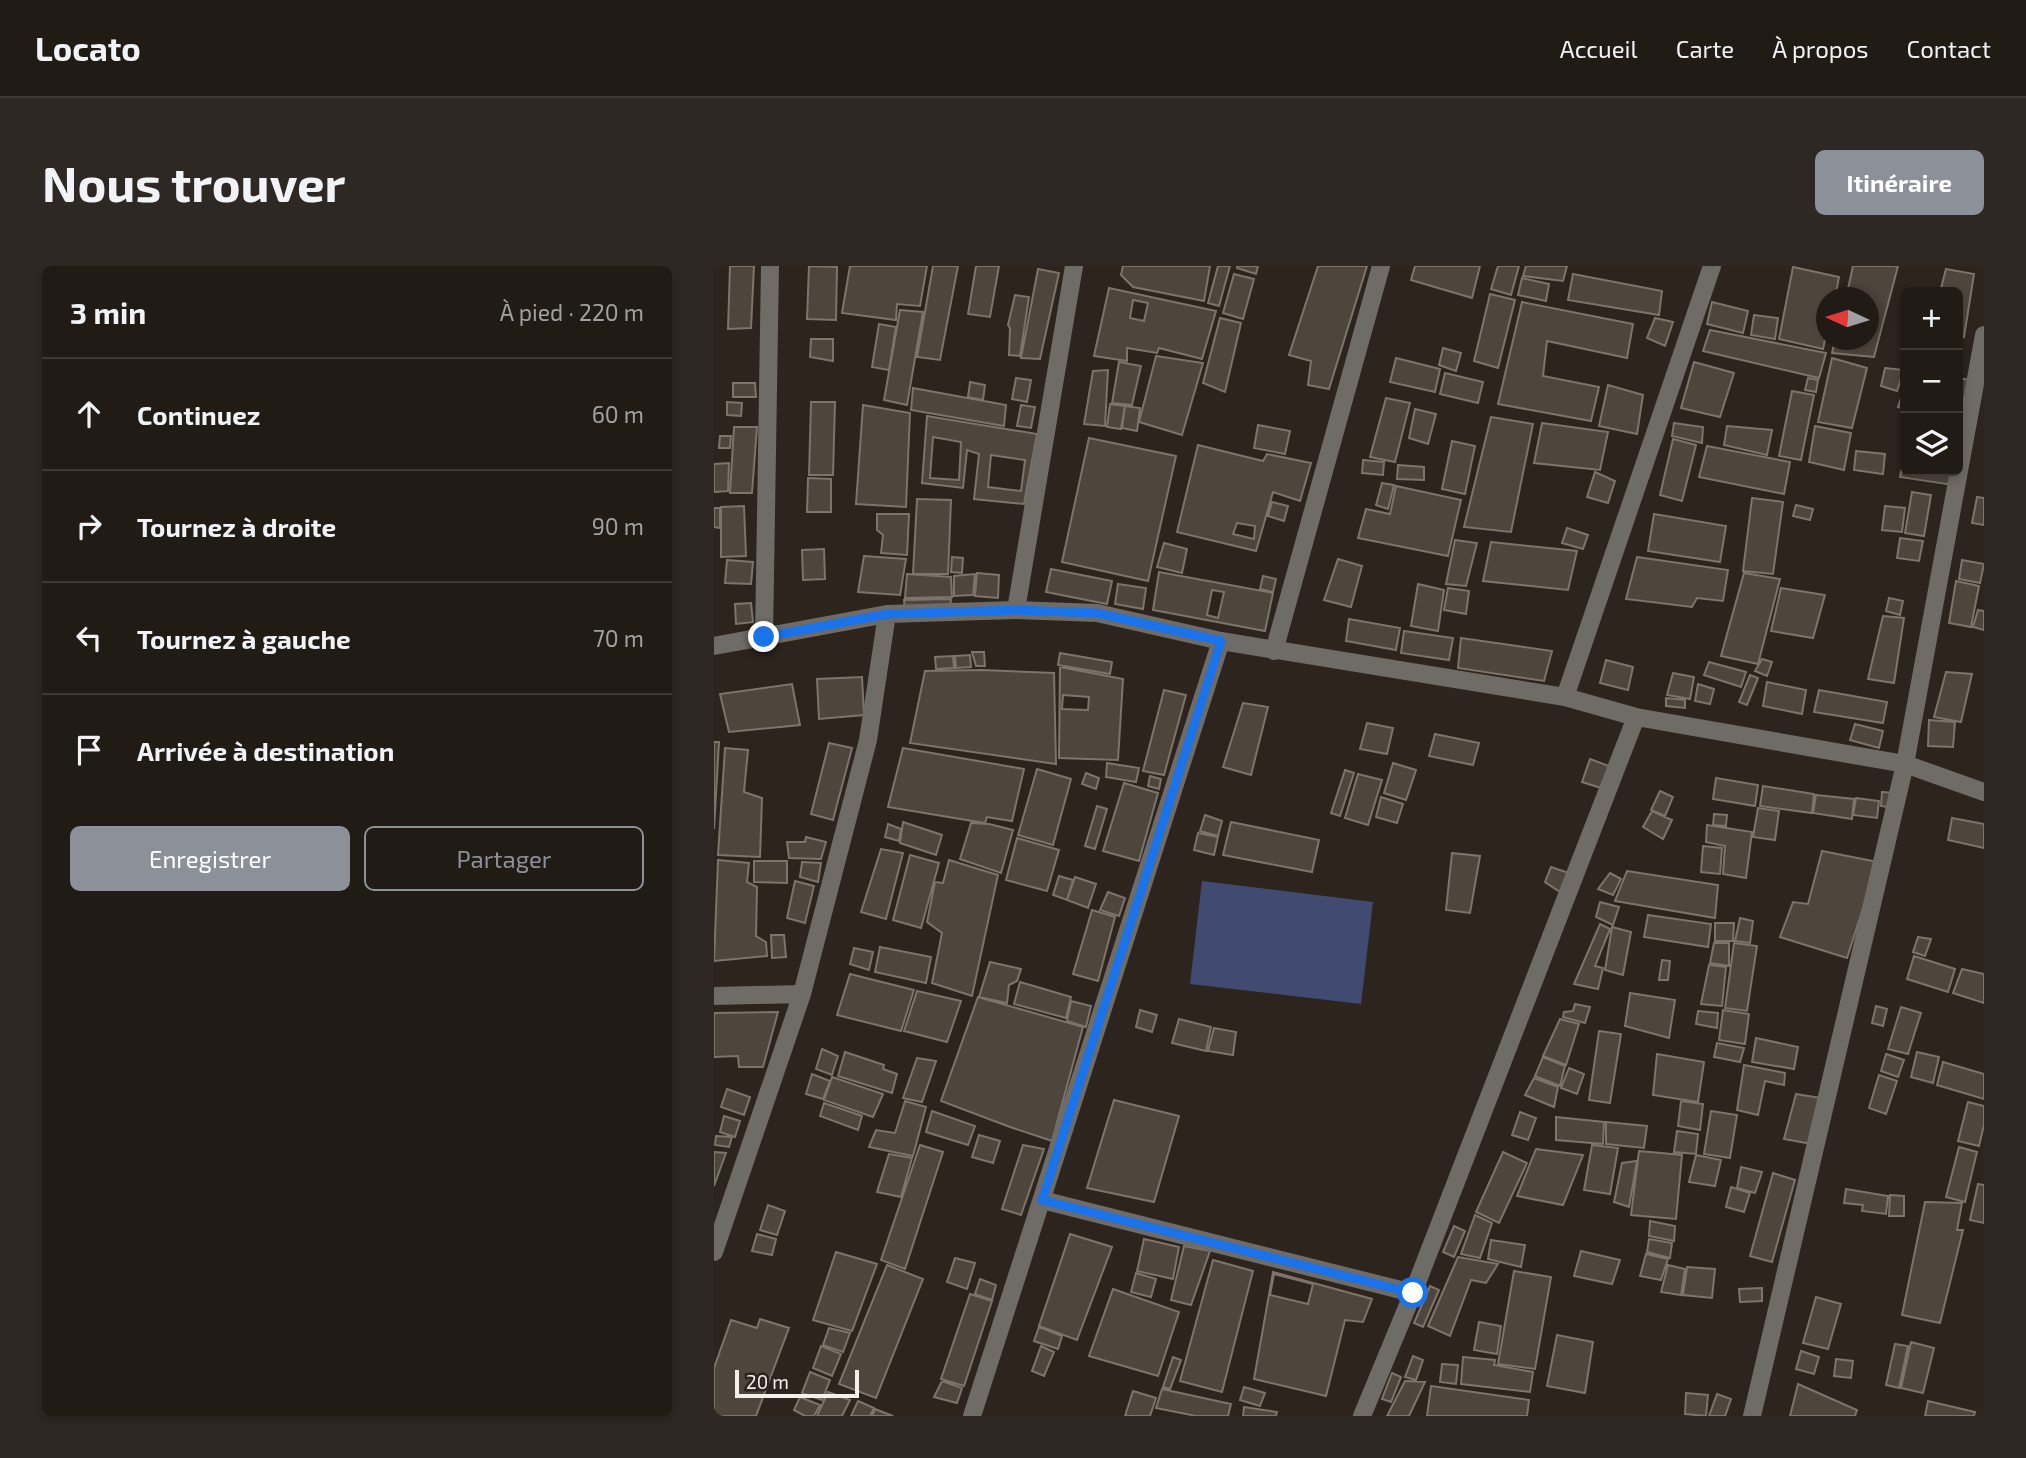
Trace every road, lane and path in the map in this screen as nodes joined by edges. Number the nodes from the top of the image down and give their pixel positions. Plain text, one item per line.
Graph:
1 (770, 266) edge
2 (1074, 266) edge
3 (1381, 266) edge
4 (1712, 266) edge
5 (1984, 335) edge
6 (1016, 610) junction
7 (887, 614) junction
8 (764, 637) junction
9 (1221, 641) junction
10 (714, 646) edge
11 (1274, 651) junction
12 (1565, 697) junction
13 (1636, 717) junction
14 (1905, 764) junction
15 (1984, 792) edge
16 (802, 994) junction
17 (714, 996) edge
18 (1042, 1200) junction
19 (714, 1252) edge
20 (1413, 1293) junction
21 (972, 1416) edge
22 (1362, 1416) edge
23 (1752, 1416) edge

1 - 8 street
2 - 6 street
3 - 11 street
4 - 12 street
5 - 14 street
6 - 7 street
6 - 9 street
7 - 8 street
7 - 16 street
8 - 10 street
9 - 11 street
9 - 18 street
11 - 12 street
12 - 13 street
13 - 14 street
13 - 20 street
14 - 15 street
14 - 23 street
16 - 17 street
16 - 19 street
18 - 20 street
18 - 21 street
20 - 22 street

